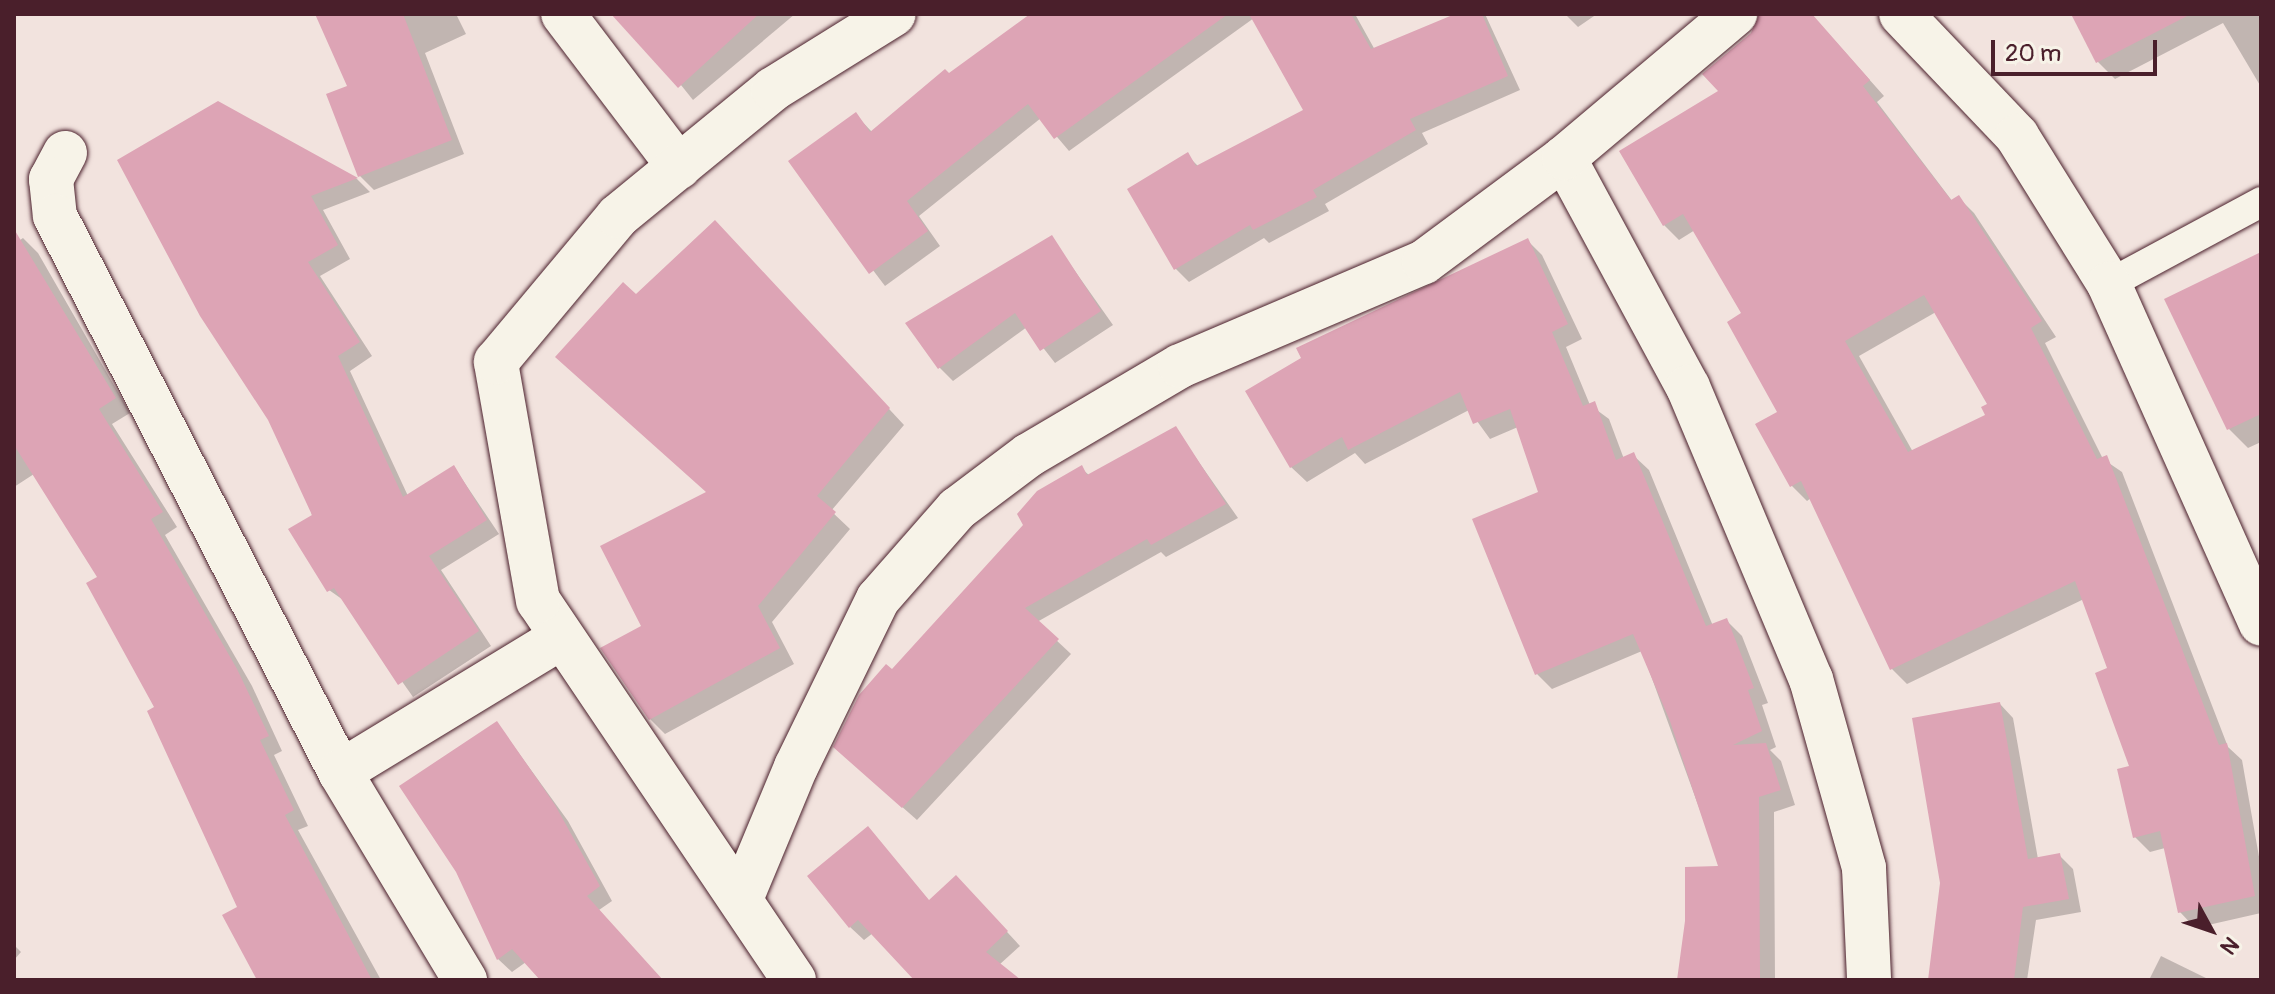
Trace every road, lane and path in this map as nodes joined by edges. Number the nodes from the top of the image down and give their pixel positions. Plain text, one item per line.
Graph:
1 (563, 14) edge
2 (894, 14) edge
3 (1735, 14) edge
4 (1901, 14) edge
5 (65, 153) dead end
6 (1564, 158) junction
7 (679, 167) junction
8 (2261, 202) edge
9 (2109, 284) junction
10 (2261, 624) edge
11 (560, 638) junction
12 (340, 772) junction
13 (741, 899) junction
14 (465, 980) edge
15 (794, 980) edge
16 (1869, 980) edge

1 - 7 street
2 - 7 street
3 - 6 street
4 - 9 street
5 - 12 street
6 - 13 street
6 - 16 street
7 - 11 street
8 - 9 lane
9 - 10 street
11 - 12 street
11 - 13 street
12 - 14 street
13 - 15 street

